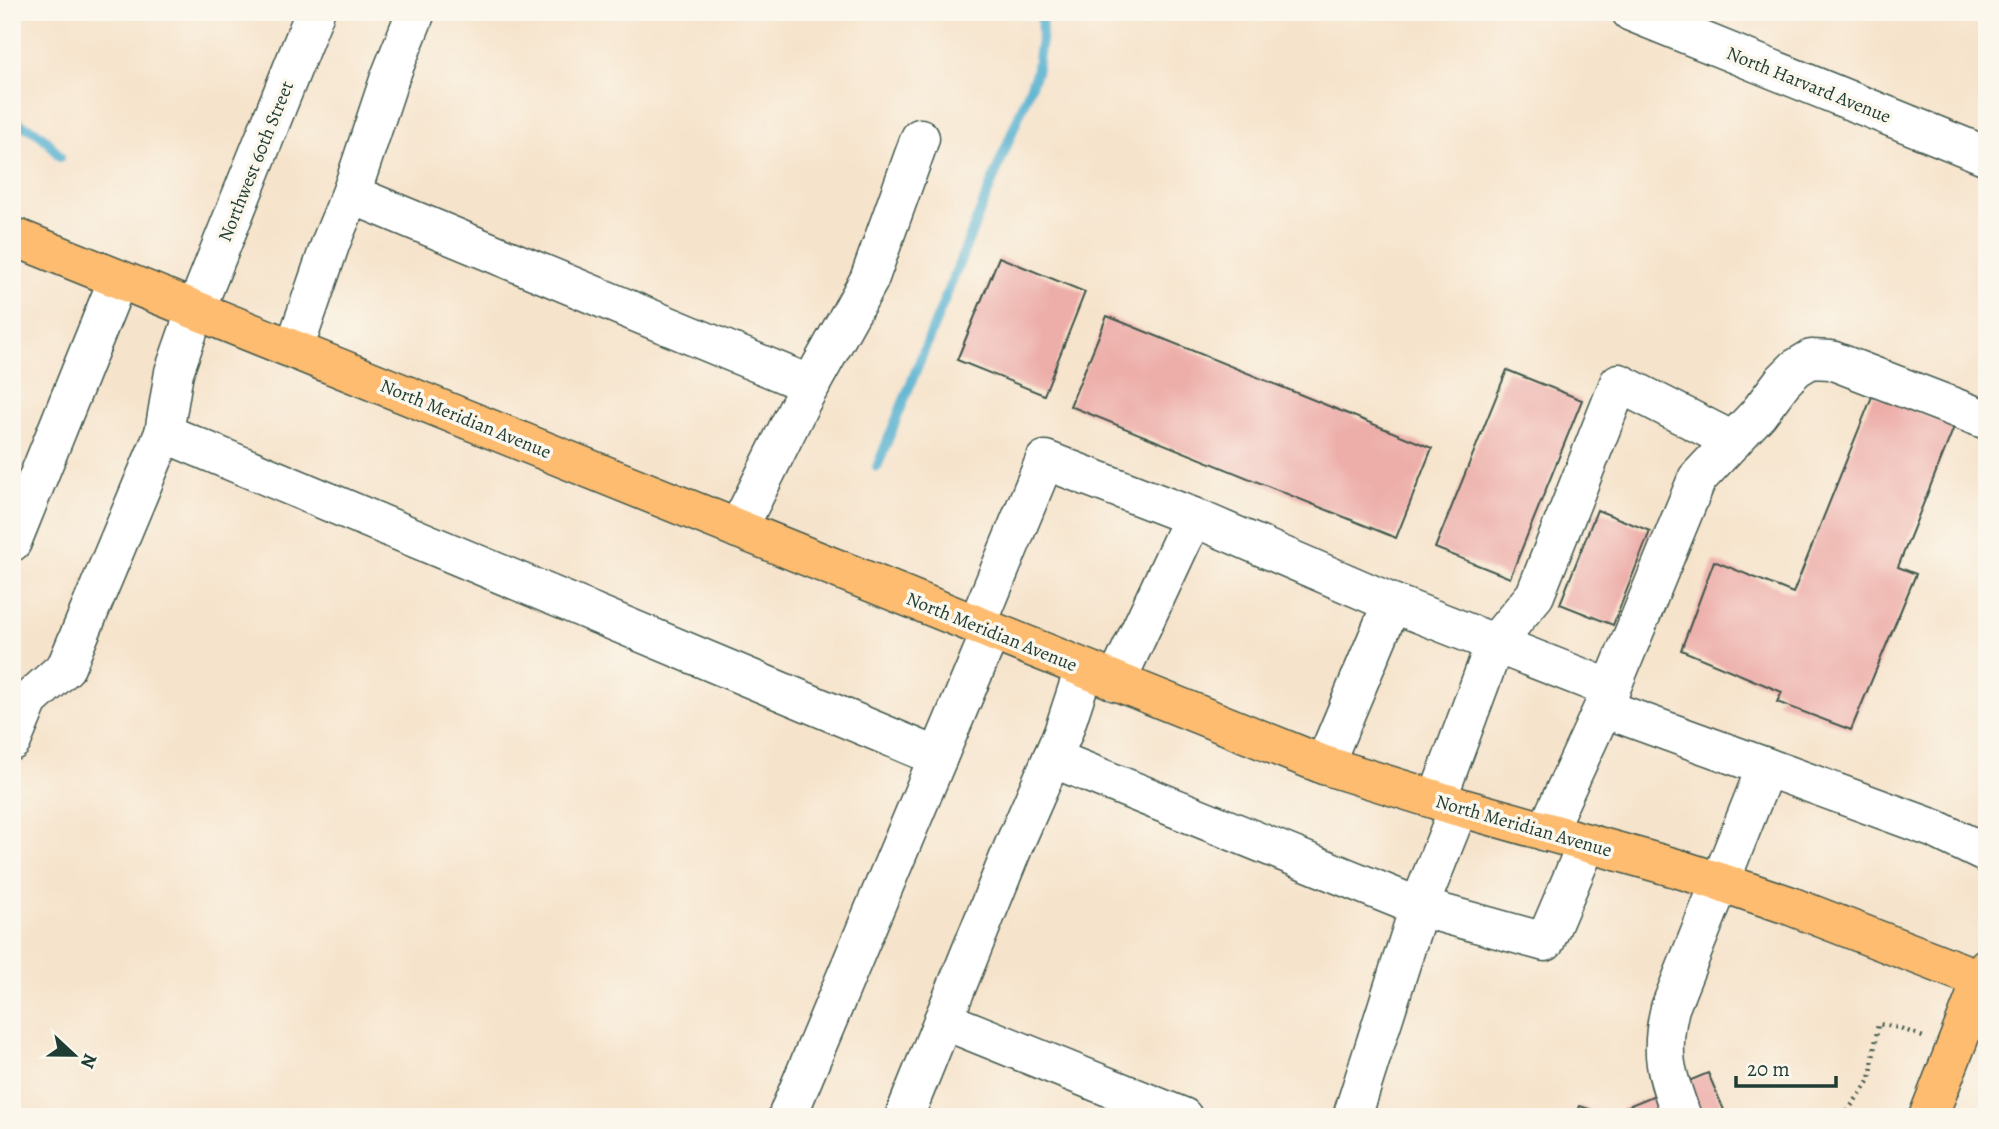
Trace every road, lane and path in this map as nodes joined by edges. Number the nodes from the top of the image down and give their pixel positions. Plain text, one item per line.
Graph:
1 (315, 12) edge
2 (416, 12) edge
3 (1631, 12) edge
4 (920, 138) dead end
5 (1987, 156) edge
6 (352, 191) junction
7 (12, 236) edge
8 (118, 279) junction
9 (195, 309) junction
10 (294, 349) junction
11 (811, 385) junction
12 (1987, 420) edge
13 (164, 433) junction
14 (1732, 441) junction
15 (1193, 517) junction
16 (738, 529) junction
17 (12, 542) edge
18 (1392, 603) junction
19 (984, 628) junction
20 (1495, 643) junction
21 (1100, 675) junction
22 (1607, 698) junction
23 (12, 741) edge
24 (938, 757) junction
25 (1052, 758) junction
26 (1325, 765) junction
27 (1766, 767) junction
28 (1448, 804) junction
29 (1546, 832) junction
30 (1587, 843) junction
31 (1987, 854) edge
32 (1720, 882) junction
33 (1419, 906) junction
34 (1985, 976) edge
35 (943, 1020) junction
36 (1875, 1047) dead end
37 (787, 1117) edge
38 (904, 1117) edge
39 (1184, 1117) edge
40 (1352, 1117) edge
41 (1682, 1117) edge
42 (1843, 1117) edge
43 (1928, 1117) edge

1 - 9 street, Northwest 60th Street
2 - 6 street
3 - 5 street, North Harvard Avenue
4 - 11 street
6 - 10 street
6 - 11 street
7 - 8 main road, North Meridian Avenue
8 - 9 main road, North Meridian Avenue
8 - 17 street
9 - 10 main road, North Meridian Avenue
9 - 13 street, Northwest 60th Street
10 - 16 main road, North Meridian Avenue
11 - 16 street
12 - 14 street
13 - 23 street, Northwest 60th Street
13 - 24 street
14 - 20 street
14 - 22 street
15 - 18 street
15 - 19 street
15 - 21 street
16 - 19 main road, North Meridian Avenue
18 - 20 street
18 - 26 street
19 - 21 main road, North Meridian Avenue
19 - 24 street
20 - 22 street
20 - 28 street
21 - 25 street
21 - 26 main road, North Meridian Avenue
22 - 27 street
22 - 29 street
24 - 37 street
25 - 33 street
25 - 35 street
26 - 28 main road, North Meridian Avenue
27 - 31 street
27 - 32 street
28 - 29 main road, North Meridian Avenue
28 - 33 street
29 - 30 main road, North Meridian Avenue
30 - 32 main road, North Meridian Avenue
30 - 33 street
32 - 34 main road, North Meridian Avenue
32 - 41 street
33 - 40 street
34 - 43 main road
35 - 38 street
35 - 39 street
36 - 42 path

